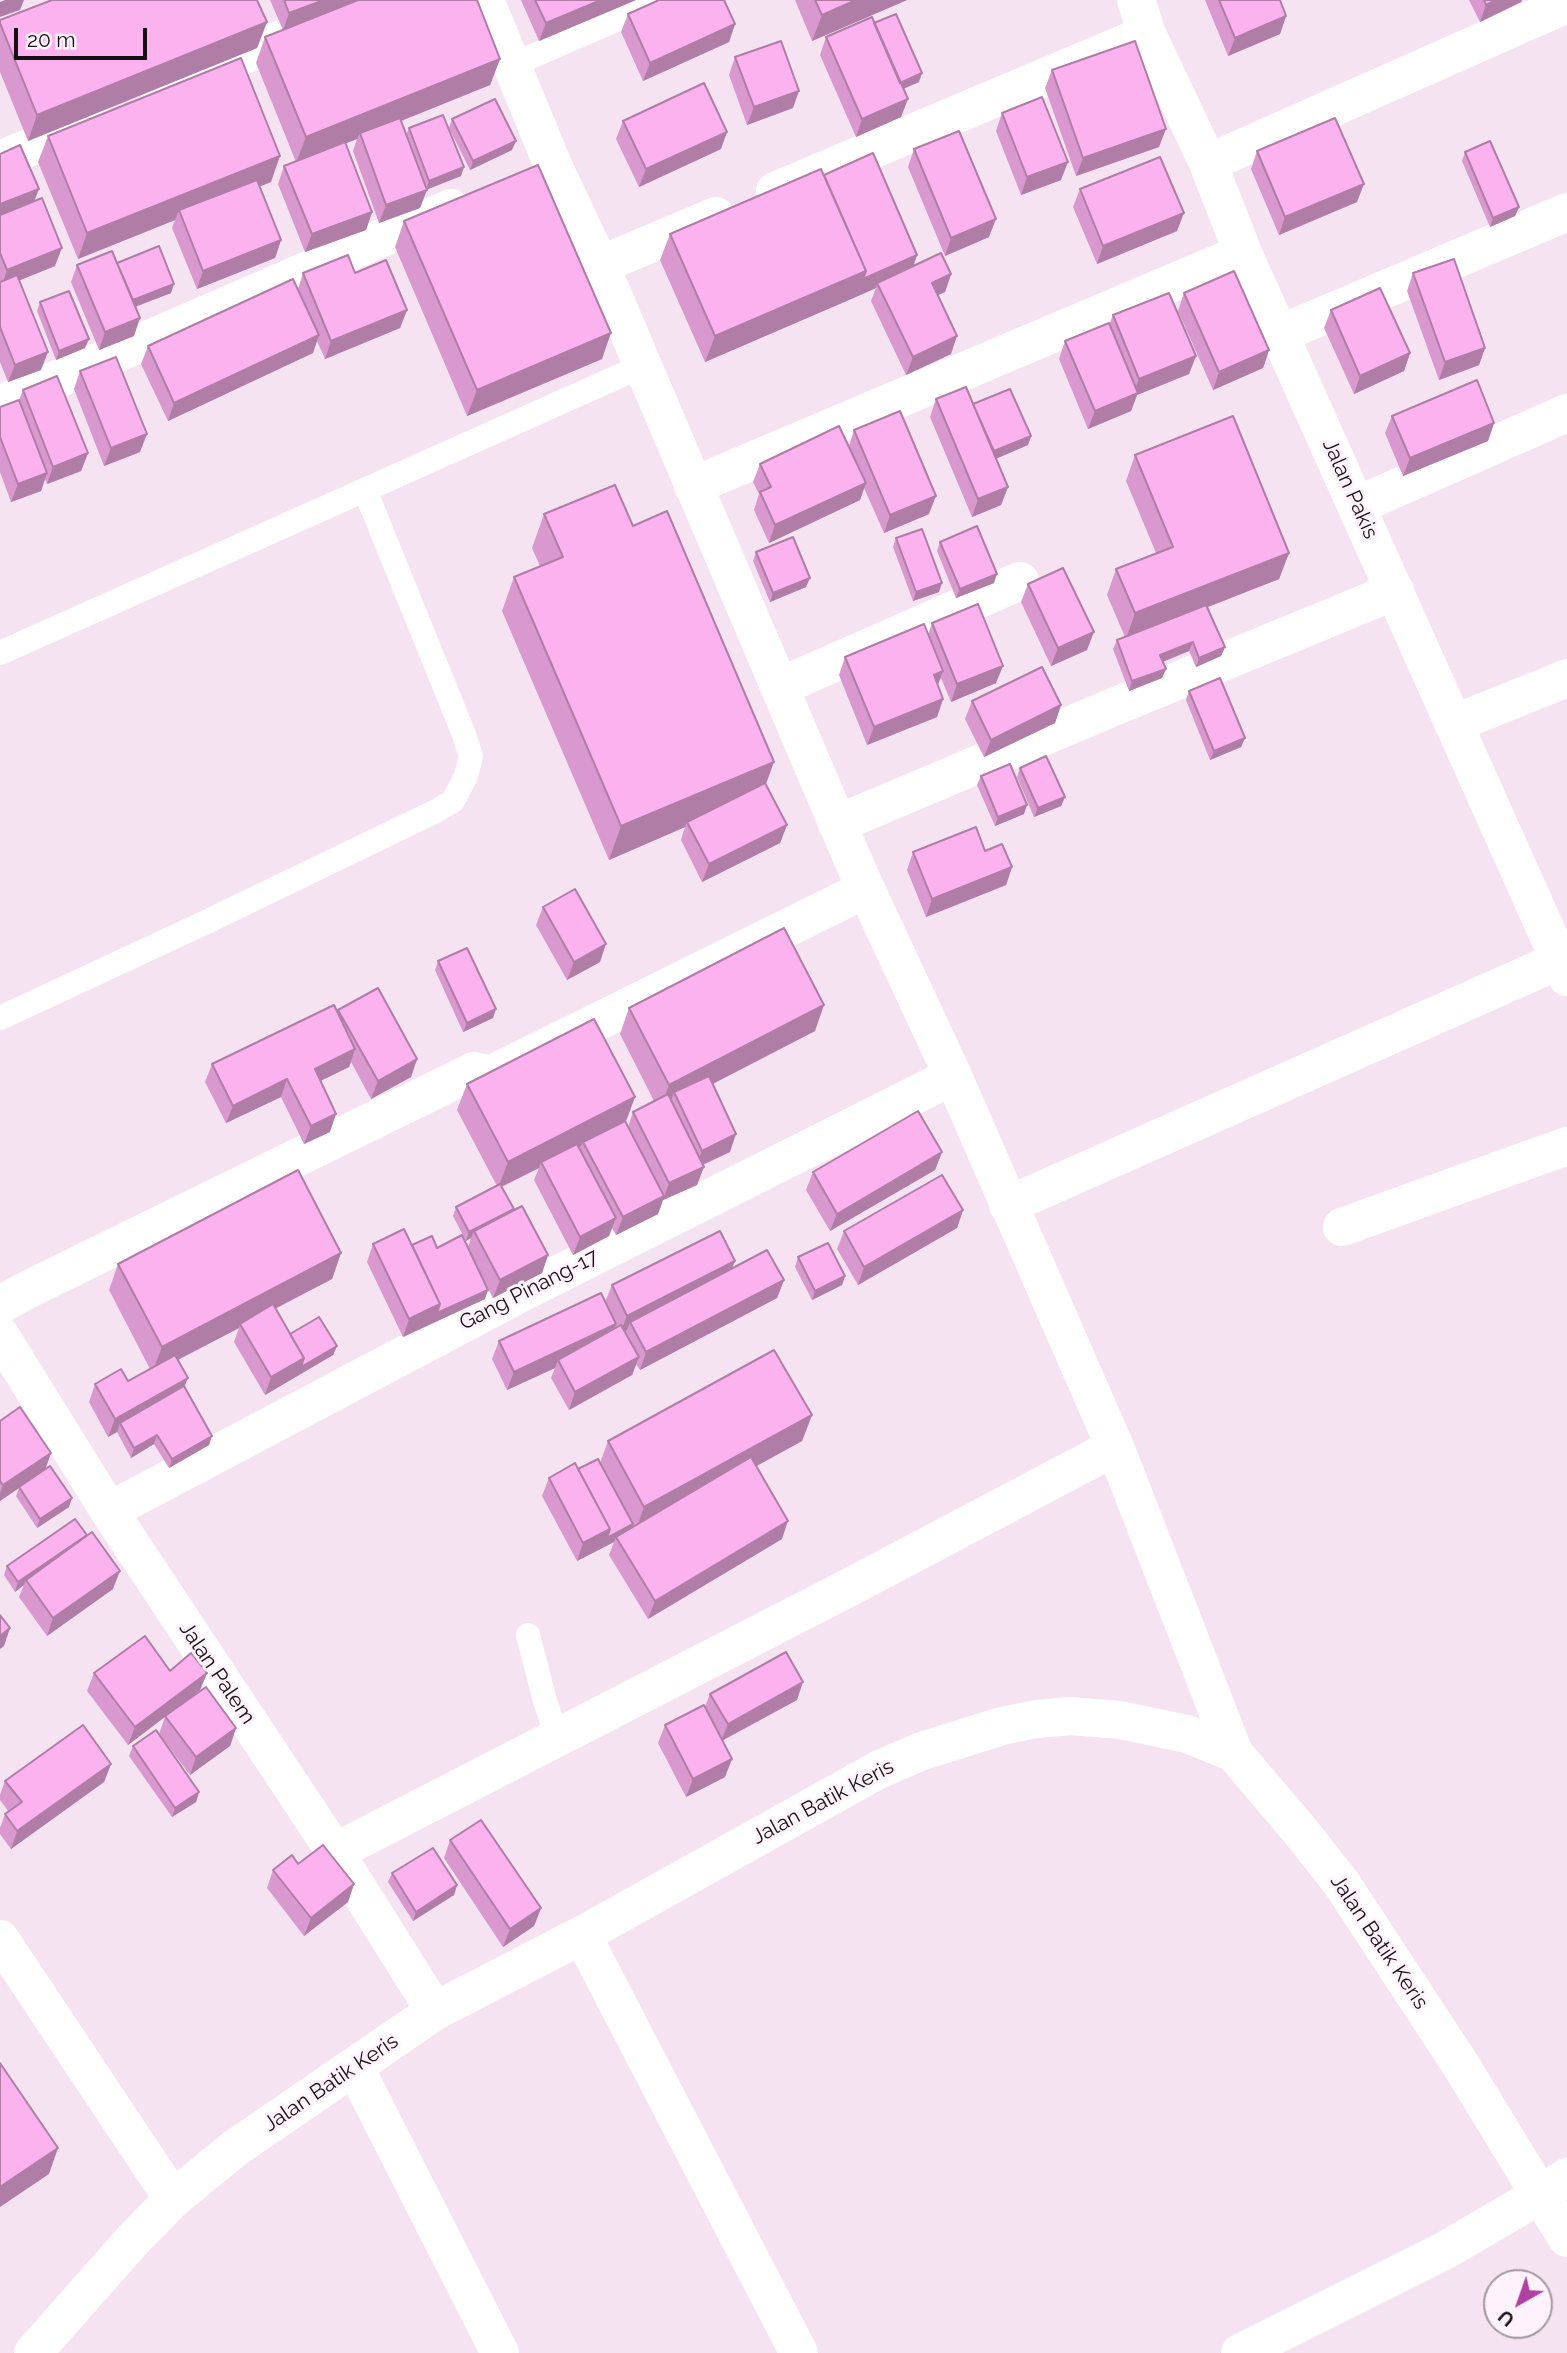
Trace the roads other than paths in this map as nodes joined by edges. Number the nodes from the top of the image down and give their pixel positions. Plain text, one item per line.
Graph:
1 (372, 0) edge
2 (485, 0) edge
3 (662, 0) edge
4 (1567, 4) edge
5 (1142, 17) edge
6 (512, 65) junction
7 (0, 160) edge
8 (1208, 163) junction
9 (488, 191) edge
10 (1567, 212) edge
11 (1243, 253) junction
12 (600, 265) junction
13 (1280, 334) junction
14 (642, 366) junction
15 (0, 404) edge
16 (1567, 413) edge
17 (693, 486) junction
18 (365, 490) junction
19 (1358, 505) junction
20 (1020, 581) dead end
21 (1395, 592) junction
22 (0, 653) edge
23 (1567, 678) edge
24 (779, 688) junction
25 (1453, 724) junction
26 (837, 824) junction
27 (866, 888) junction
28 (1565, 965) edge
29 (0, 1018) edge
30 (953, 1076) junction
31 (1567, 1146) edge
32 (1008, 1205) junction
33 (1342, 1227) dead end
34 (0, 1305) edge
35 (0, 1335) edge
36 (1115, 1447) junction
37 (109, 1511) junction
38 (528, 1635) dead end
39 (557, 1737) junction
40 (1234, 1753) junction
41 (335, 1852) junction
42 (582, 1935) junction
43 (0, 1939) edge
44 (435, 2011) junction
45 (355, 2068) junction
46 (1553, 2186) edge
47 (173, 2199) junction
48 (1567, 2238) edge
49 (33, 2353) edge
50 (500, 2353) edge
51 (799, 2353) edge
52 (1240, 2353) edge

1 - 7 street
2 - 6 street
3 - 6 lane
4 - 8 street
5 - 8 street, Jalan Pakis
5 - 12 street
6 - 12 street
8 - 11 street, Jalan Pakis
9 - 15 street
10 - 13 street
11 - 13 street, Jalan Pakis
11 - 17 street
12 - 14 street
13 - 19 street, Jalan Pakis
14 - 17 street
14 - 18 lane
16 - 19 street
17 - 24 street
18 - 22 lane
18 - 29 lane
19 - 21 street, Jalan Pakis
20 - 24 street
21 - 25 street, Jalan Pakis
21 - 26 street
23 - 25 street
24 - 26 street
25 - 28 street, Jalan Pakis
26 - 27 street
27 - 30 street
27 - 34 street
28 - 32 street
30 - 32 street
30 - 37 street, Gang Pinang-17
31 - 33 street
32 - 36 street
35 - 37 street, Jalan Palem
36 - 39 street
36 - 40 street
37 - 41 street, Jalan Palem
38 - 39 lane
39 - 41 street
40 - 42 street, Jalan Batik Keris
40 - 46 street, Jalan Batik Keris
41 - 44 street, Jalan Palem
42 - 44 street, Jalan Batik Keris
42 - 51 street
43 - 47 street
44 - 45 street, Jalan Batik Keris
45 - 47 street, Jalan Batik Keris
45 - 50 street
46 - 48 street, Jalan Batik Keris
46 - 52 street
47 - 49 street, Jalan Batik Keris

